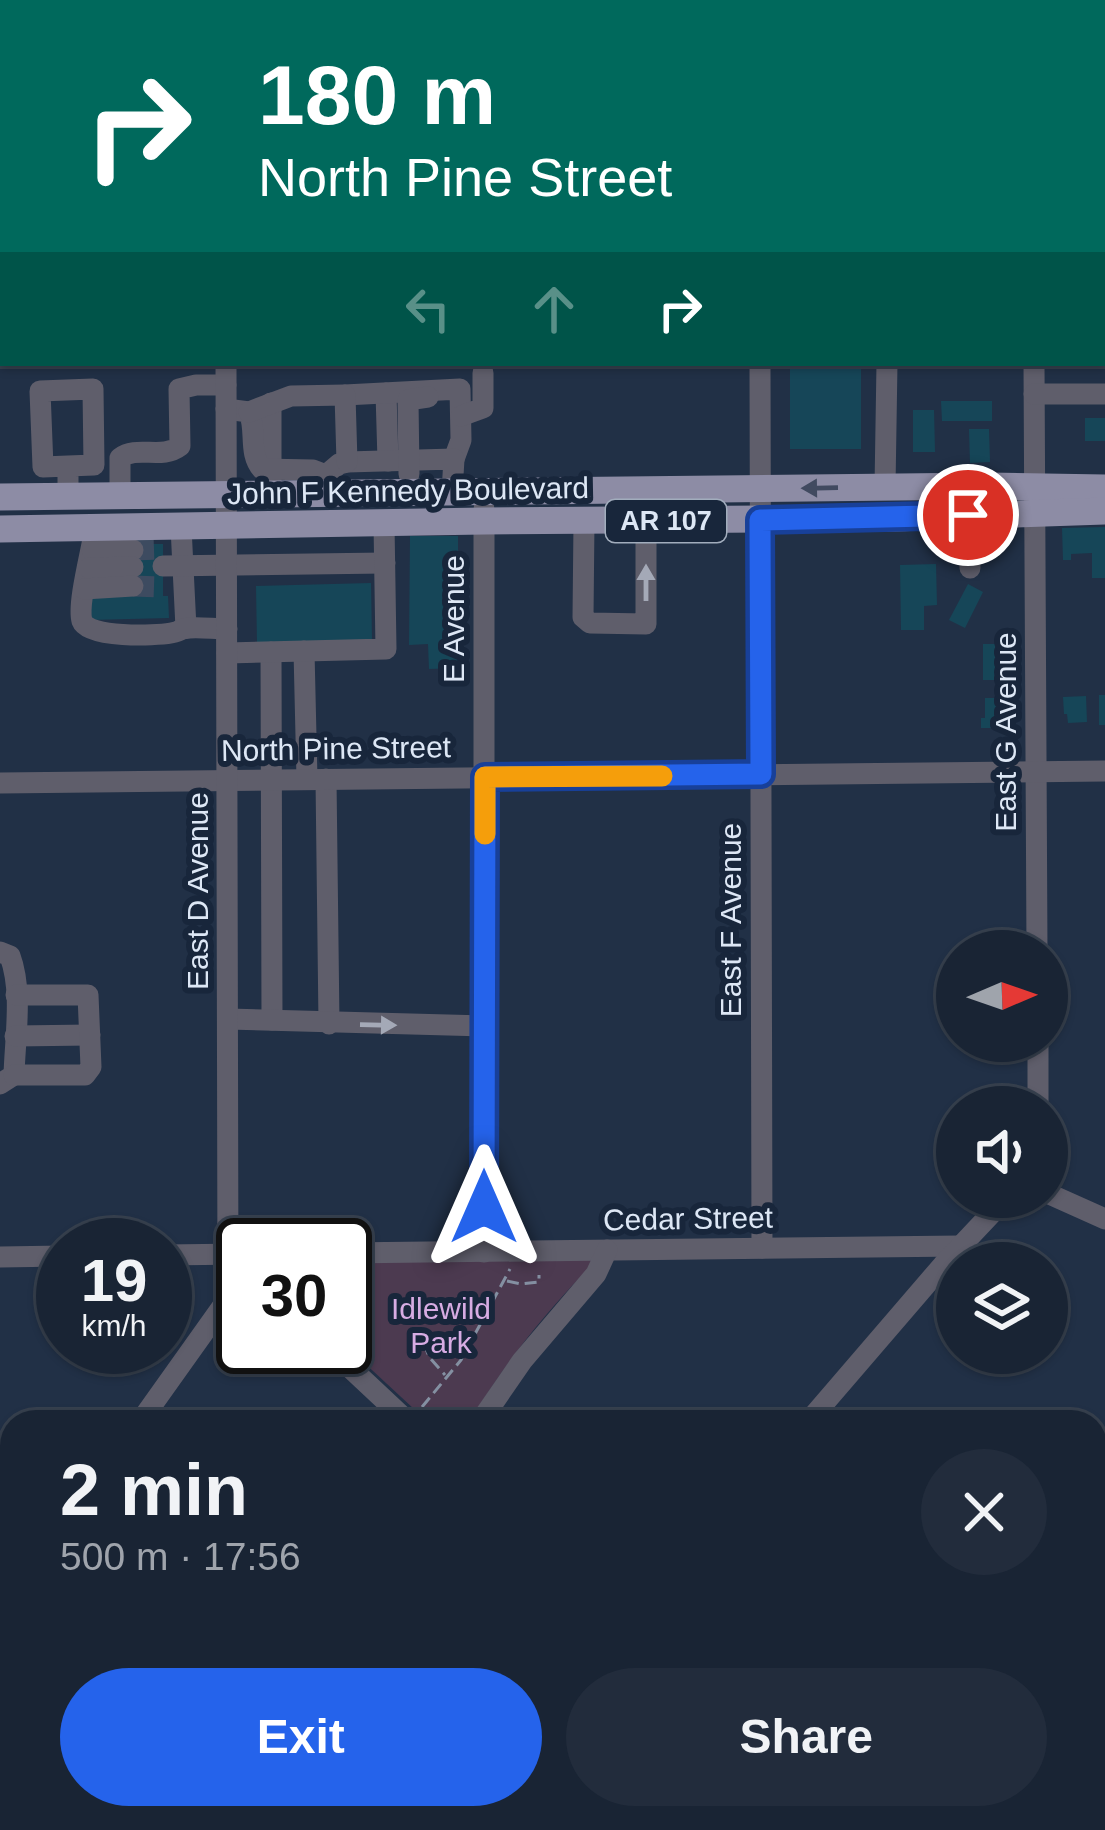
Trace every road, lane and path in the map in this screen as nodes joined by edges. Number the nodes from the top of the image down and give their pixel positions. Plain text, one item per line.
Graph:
1 (760, 366) edge
2 (887, 366) edge
3 (1034, 366) edge
4 (483, 373) dead end
5 (226, 374) edge
6 (386, 392) junction
7 (345, 394) junction
8 (1034, 394) junction
9 (1105, 394) edge
10 (261, 408) junction
11 (226, 409) junction
12 (460, 416) junction
13 (457, 449) junction
14 (226, 459) junction
15 (392, 461) junction
16 (347, 462) junction
17 (68, 466) dead end
18 (266, 475) junction
19 (327, 485) junction
20 (885, 488) junction
21 (1105, 488) edge
22 (760, 489) junction
23 (484, 491) junction
24 (452, 492) junction
25 (397, 493) junction
26 (120, 495) junction
27 (226, 495) junction
28 (68, 496) junction
29 (0, 497) edge
30 (1034, 500) junction
31 (1105, 511) edge
32 (968, 515) junction
33 (484, 520) junction
34 (760, 520) junction
35 (646, 521) junction
36 (584, 522) junction
37 (392, 524) junction
38 (226, 526) junction
39 (0, 529) edge
40 (90, 559) junction
41 (174, 561) junction
42 (385, 563) junction
43 (226, 565) junction
44 (970, 568) dead end
45 (186, 628) junction
46 (226, 629) junction
47 (304, 651) junction
48 (271, 652) junction
49 (226, 653) junction
50 (1105, 771) edge
51 (1036, 772) junction
52 (761, 774) junction
53 (485, 777) junction
54 (317, 779) junction
55 (227, 780) junction
56 (273, 780) junction
57 (0, 783) edge
58 (1037, 930) edge
59 (0, 952) edge
60 (16, 995) junction
61 (228, 1019) junction
62 (272, 1020) junction
63 (329, 1024) junction
64 (485, 1026) junction
65 (90, 1035) junction
66 (15, 1036) junction
67 (7, 1079) edge
68 (1068, 1202) edge
69 (236, 1218) edge
70 (987, 1218) edge
71 (1105, 1219) edge
72 (964, 1242) edge
73 (936, 1246) edge
74 (762, 1248) junction
75 (607, 1250) junction
76 (518, 1251) junction
77 (484, 1252) junction
78 (36, 1256) edge
79 (0, 1257) edge
80 (372, 1257) edge
81 (936, 1274) edge
82 (539, 1275) dead end
83 (506, 1281) junction
84 (216, 1315) edge
85 (424, 1342) dead end
86 (362, 1374) edge
87 (447, 1377) junction
88 (149, 1410) edge
89 (408, 1410) edge
90 (418, 1410) edge
91 (488, 1410) edge
92 (818, 1410) edge

1 - 22 street, East F Avenue
2 - 20 street
3 - 8 street, East G Avenue
4 - 12 street
5 - 11 street, East D Avenue
5 - 26 street
6 - 7 street
6 - 12 street
6 - 15 street
7 - 10 street
7 - 16 street
8 - 9 street
8 - 30 street, East G Avenue
10 - 11 street
10 - 18 street
11 - 14 street, East D Avenue
12 - 13 street
13 - 15 street
13 - 15 street
13 - 24 street
14 - 18 street
14 - 27 street, East D Avenue
15 - 16 street
15 - 25 street
16 - 19 street
17 - 28 street
18 - 19 main road, John F Kennedy Boulevard / AR 107
18 - 27 main road, John F Kennedy Boulevard / AR 107
19 - 25 main road, John F Kennedy Boulevard / AR 107
20 -> 22 main road, John F Kennedy Boulevard / AR 107
20 - 30 main road, John F Kennedy Boulevard / AR 107
21 - 30 main road, John F Kennedy Boulevard / AR 107
22 - 23 main road, John F Kennedy Boulevard / AR 107
22 - 34 street, East F Avenue
23 - 24 main road, John F Kennedy Boulevard / AR 107
23 - 33 street, E Avenue
24 - 25 main road, John F Kennedy Boulevard / AR 107
25 - 37 street
26 - 27 main road, John F Kennedy Boulevard / AR 107
26 - 28 main road, John F Kennedy Boulevard / AR 107
27 - 38 street, East D Avenue
28 - 29 main road, John F Kennedy Boulevard / AR 107
30 - 31 main road, John F Kennedy Boulevard / AR 107
30 - 32 main road, John F Kennedy Boulevard / AR 107
30 - 51 street, East G Avenue
32 - 34 main road, John F Kennedy Boulevard / AR 107
32 - 44 street
33 - 36 main road, John F Kennedy Boulevard / AR 107
33 - 37 main road, John F Kennedy Boulevard / AR 107
33 - 53 street, E Avenue
34 - 35 main road, John F Kennedy Boulevard / AR 107
34 - 52 street, East F Avenue
35 - 36 main road, John F Kennedy Boulevard / AR 107
36 -> 35 street
37 - 38 main road, John F Kennedy Boulevard / AR 107
37 - 42 street
38 - 41 main road, John F Kennedy Boulevard / AR 107
38 - 43 street, East D Avenue
39 - 40 main road, John F Kennedy Boulevard / AR 107
40 - 40 street
40 - 41 main road, John F Kennedy Boulevard / AR 107
40 - 45 street
41 - 43 street
41 - 45 street
42 - 43 street
42 - 47 street
43 - 46 street, East D Avenue
45 - 46 street
46 - 49 street, East D Avenue
47 - 48 street
47 - 54 street
48 - 49 street
48 - 56 street
49 - 55 street, East D Avenue
50 - 51 street, North Pine Street
51 - 52 street, North Pine Street
51 - 58 street, East G Avenue
52 - 53 street, North Pine Street
52 - 74 street, East F Avenue
53 - 54 street, North Pine Street
53 - 64 street, E Avenue
54 - 56 street, North Pine Street
54 - 63 street
55 - 56 street, North Pine Street
55 - 57 street, North Pine Street
55 - 61 street, East D Avenue
56 - 62 street
59 - 60 street
60 - 65 street
60 - 66 street
61 - 62 street
61 - 69 street, East D Avenue
62 - 63 street
63 -> 64 street
64 - 77 street, E Avenue
65 - 66 street
65 - 67 street
66 - 67 street
68 - 71 street
70 - 72 street
73 - 74 street, Cedar Street
74 - 75 street, Cedar Street
75 - 76 street, Cedar Street
75 - 91 street
76 - 77 street, Cedar Street
76 - 83 path
77 - 80 street, Cedar Street
78 - 79 street
81 - 92 street
82 - 83 path
83 - 87 path
84 - 88 street, East D Avenue
85 - 87 path
86 - 89 street
87 - 90 path

